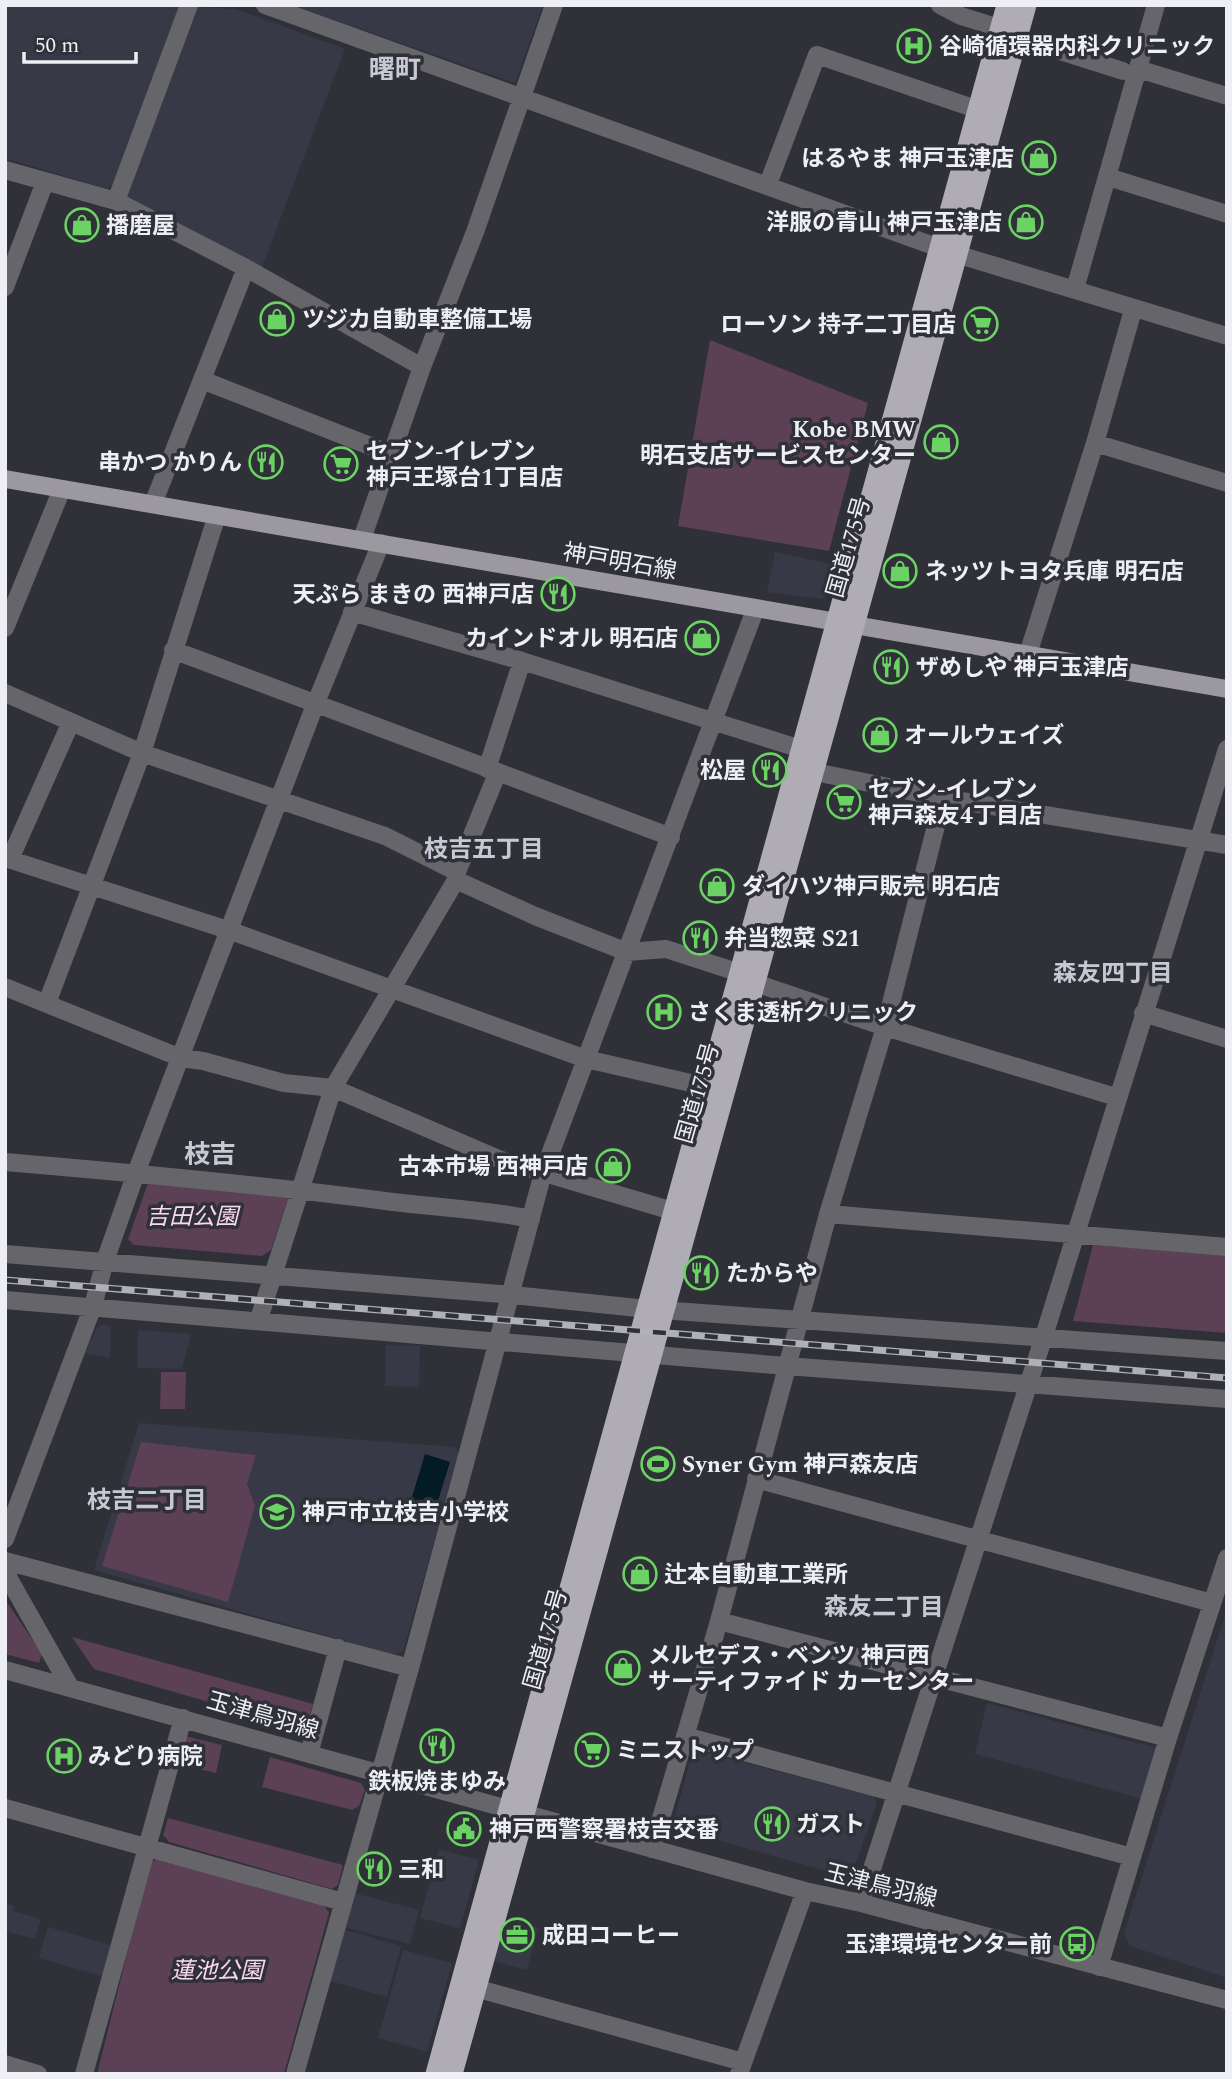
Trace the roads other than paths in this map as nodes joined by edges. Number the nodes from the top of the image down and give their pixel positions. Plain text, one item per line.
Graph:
1 (189, 5) edge
2 (265, 5) edge
3 (554, 5) edge
4 (940, 5) edge
5 (1007, 5) edge
6 (1026, 5) edge
7 (1156, 5) edge
8 (1014, 34) junction
9 (1130, 70) junction
10 (521, 95) junction
11 (1227, 96) edge
12 (986, 113) junction
13 (5, 170) edge
14 (1108, 177) junction
15 (45, 182) junction
16 (768, 184) junction
17 (116, 201) junction
18 (1227, 214) edge
19 (948, 250) junction
20 (246, 268) junction
21 (6, 280) edge
22 (1075, 289) junction
23 (1133, 310) junction
24 (1227, 337) edge
25 (422, 367) junction
26 (202, 380) junction
27 (1095, 443) junction
28 (393, 455) junction
29 (5, 479) edge
30 (1227, 483) edge
31 (62, 489) junction
32 (153, 504) junction
33 (217, 515) junction
34 (362, 539) junction
35 (381, 543) junction
36 (755, 610) junction
37 (352, 612) junction
38 (844, 625) junction
39 (5, 628) edge
40 (173, 650) junction
41 (1028, 654) junction
42 (522, 661) junction
43 (1227, 689) edge
44 (5, 693) edge
45 (315, 705) junction
46 (713, 720) junction
47 (71, 722) junction
48 (1227, 749) edge
49 (142, 753) junction
50 (803, 764) junction
51 (492, 771) junction
52 (943, 797) junction
53 (279, 802) junction
54 (671, 837) junction
55 (1197, 840) junction
56 (1227, 845) edge
57 (8, 858) edge
58 (456, 876) junction
59 (92, 885) junction
60 (230, 931) junction
61 (627, 952) junction
62 (747, 978) junction
63 (5, 987) edge
64 (393, 989) junction
65 (47, 1003) junction
66 (1143, 1013) junction
67 (884, 1027) junction
68 (1227, 1039) edge
69 (181, 1058) junction
70 (586, 1059) junction
71 (708, 1087) junction
72 (333, 1088) junction
73 (1116, 1097) junction
74 (5, 1162) edge
75 (136, 1173) junction
76 (543, 1173) junction
77 (302, 1188) junction
78 (828, 1213) junction
79 (681, 1215) junction
80 (531, 1219) junction
81 (1074, 1233) junction
82 (1227, 1247) edge
83 (5, 1254) edge
84 (105, 1261) junction
85 (273, 1274) junction
86 (513, 1294) junction
87 (5, 1300) edge
88 (93, 1306) junction
89 (655, 1309) junction
90 (259, 1319) junction
91 (799, 1321) junction
92 (1044, 1336) junction
93 (501, 1340) junction
94 (1227, 1351) edge
95 (643, 1354) junction
96 (786, 1366) junction
97 (1028, 1384) junction
98 (1227, 1399) edge
99 (756, 1479) junction
100 (978, 1537) junction
101 (5, 1539) edge
102 (1227, 1558) edge
103 (5, 1561) edge
104 (5, 1572) edge
105 (1212, 1603) junction
106 (719, 1621) junction
107 (338, 1648) junction
108 (410, 1668) junction
109 (5, 1670) edge
110 (933, 1676) junction
111 (70, 1687) junction
112 (183, 1718) junction
113 (685, 1737) junction
114 (1168, 1738) junction
115 (309, 1754) junction
116 (381, 1773) junction
117 (896, 1794) junction
118 (5, 1808) edge
119 (516, 1810) junction
120 (145, 1846) junction
121 (652, 1849) junction
122 (1132, 1857) junction
123 (805, 1891) junction
124 (343, 1902) junction
125 (861, 1903) junction
126 (1100, 1967) junction
127 (468, 1987) junction
128 (1227, 2000) edge
129 (5, 2064) edge
130 (741, 2068) edge
131 (38, 2074) edge
132 (85, 2074) edge
133 (295, 2074) edge
134 (436, 2074) edge
135 (452, 2074) edge

1 - 17 street
2 - 10 street
3 - 10 street
4 - 8 street
5 - 8 highway, 国道175号
6 - 8 highway, 国道175号
7 - 9 street
8 - 9 street
8 - 12 highway, 国道175号
9 - 11 street
9 - 14 street
10 - 16 street
10 - 25 street
12 - 16 street
12 - 19 highway, 国道175号
13 - 15 street
14 - 18 street
14 - 22 street
15 - 17 street
15 - 21 street
16 - 19 street
17 - 20 street
19 - 22 street
19 - 38 highway, 国道175号
20 - 25 street
20 - 26 street
22 - 23 street
23 - 24 street
23 - 27 street
25 - 28 street
26 - 28 street
26 - 32 street
27 - 30 street
27 - 41 street
28 - 34 street
29 - 31 main road, 神戸明石線
31 - 32 main road, 神戸明石線
31 - 39 street
32 - 33 main road, 神戸明石線
33 - 34 main road, 神戸明石線
33 - 40 street
34 - 35 main road, 神戸明石線
35 - 36 main road, 神戸明石線
35 - 37 street
36 - 38 main road, 神戸明石線
36 - 46 street
37 - 42 street
37 - 45 street
38 - 41 main road, 神戸明石線
38 - 50 highway, 国道175号
40 - 45 street
40 - 49 street
41 - 43 main road, 神戸明石線
42 - 46 street
42 - 51 street
44 - 47 street
45 - 51 street
45 - 53 street
46 - 50 street
46 - 54 street
47 - 49 street
47 - 57 street
48 - 55 street
49 - 53 street
49 - 59 street
50 - 52 street
50 - 62 highway, 国道175号
51 - 54 street
51 - 58 street
52 - 55 street
52 - 67 street
53 - 58 street
53 - 60 street
54 - 61 street
55 - 56 street
55 - 66 street
57 - 59 street
58 - 61 street
58 - 64 street
59 - 60 street
59 - 65 street
60 - 64 street
60 - 69 street
61 - 62 street
61 - 70 street
62 - 67 street
62 - 71 highway, 国道175号
62 - 79 highway, 国道175号
63 - 65 street
64 - 70 street
64 - 72 street
65 - 69 street
66 - 68 street
66 - 73 street
67 - 73 street
67 - 78 street
69 - 72 street
69 - 75 street
70 - 71 street
70 - 76 street
71 - 79 highway, 国道175号
72 - 76 street
72 - 77 street
73 - 81 street
74 - 75 street
75 - 77 street
75 - 84 street
76 - 79 street
76 - 80 street
77 - 80 street
77 - 85 street
78 - 81 street
78 - 91 street
79 - 89 highway, 国道175号
80 - 86 street
81 - 82 street
81 - 92 street
83 - 84 street
84 - 85 street
84 - 88 street
85 - 86 street
85 - 90 street
86 - 89 street
86 - 93 street
87 - 88 street
88 - 90 street
88 - 101 street
89 - 91 street
89 - 95 highway, 国道175号
90 - 93 street
91 - 92 street
91 - 96 street
92 - 94 street
92 - 97 street
93 - 95 street
93 - 108 street
95 - 96 street
95 - 119 highway, 国道175号
96 - 97 street
96 - 99 street
97 - 98 street
97 - 100 street
99 - 100 street
99 - 106 street
100 - 105 street
100 - 110 street
102 - 105 street
103 - 107 street
104 - 111 street
105 - 114 street
106 - 110 street
106 - 113 street
107 - 108 street
107 - 115 street
108 - 116 street
109 - 111 street, 玉津鳥羽線
110 - 114 street
110 - 117 street
111 - 112 street, 玉津鳥羽線
112 - 115 street, 玉津鳥羽線
112 - 120 street
113 - 117 street
113 - 121 street
114 - 122 street
115 - 116 street, 玉津鳥羽線
116 - 119 street, 玉津鳥羽線
116 - 124 street
117 - 122 street
117 - 125 street
118 - 120 street
119 - 121 street, 玉津鳥羽線
119 - 127 highway, 国道175号
120 - 124 street
120 - 132 street
121 - 123 street, 玉津鳥羽線
122 - 126 street
123 - 125 street, 玉津鳥羽線
123 - 130 street
124 - 133 street
125 - 126 street, 玉津鳥羽線
126 - 128 street, 玉津鳥羽線
127 - 130 street
127 - 134 highway, 国道175号
127 - 135 highway, 国道175号
129 - 131 street

